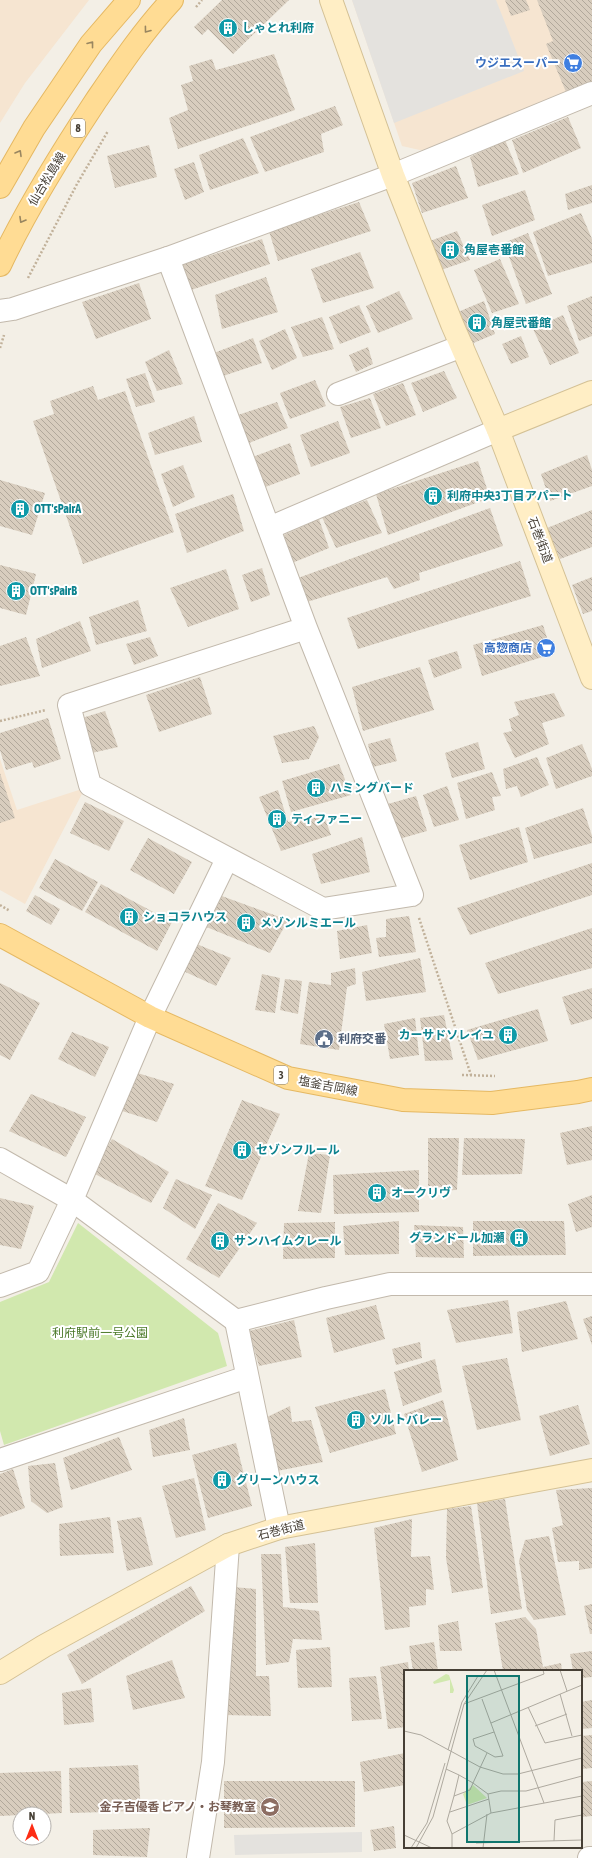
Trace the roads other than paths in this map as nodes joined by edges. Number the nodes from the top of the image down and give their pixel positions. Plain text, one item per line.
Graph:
1 (129, 0) edge
2 (172, 0) edge
3 (331, 0) edge
4 (592, 94) edge
5 (393, 175) junction
6 (0, 187) edge
7 (168, 258) junction
8 (0, 265) edge
9 (0, 311) edge
10 (462, 346) junction
11 (592, 392) edge
12 (338, 394) dead end
13 (498, 430) junction
14 (269, 528) junction
15 (306, 628) junction
16 (592, 678) edge
17 (227, 859) junction
18 (0, 935) edge
19 (150, 1017) junction
20 (592, 1089) edge
21 (0, 1159) edge
22 (72, 1200) junction
23 (592, 1284) edge
24 (0, 1286) edge
25 (236, 1321) junction
26 (247, 1376) junction
27 (0, 1460) edge
28 (592, 1470) edge
29 (279, 1528) junction
30 (228, 1545) junction
31 (0, 1673) edge
32 (198, 1858) edge

6 -> 1 main road
2 -> 8 main road, 仙台松島線 / 8
3 - 5 street, 石巻街道
4 - 5 street
5 - 7 street
5 - 10 street, 石巻街道
7 - 9 street
7 - 14 street
10 - 12 street
10 - 13 street, 石巻街道
11 - 13 street
13 - 14 street
13 - 16 street, 石巻街道
14 - 15 street
15 - 17 street
15 - 17 street
17 - 19 street
18 - 19 main road, 塩釜吉岡線 / 3
19 - 20 main road, 塩釜吉岡線 / 3
19 - 22 street
21 - 22 street
22 - 24 street
22 - 25 street
23 - 25 street
25 - 26 street
26 - 27 street
26 - 29 street
28 - 29 street, 石巻街道
29 - 30 street, 石巻街道
30 - 31 street, 石巻街道
30 - 32 street

